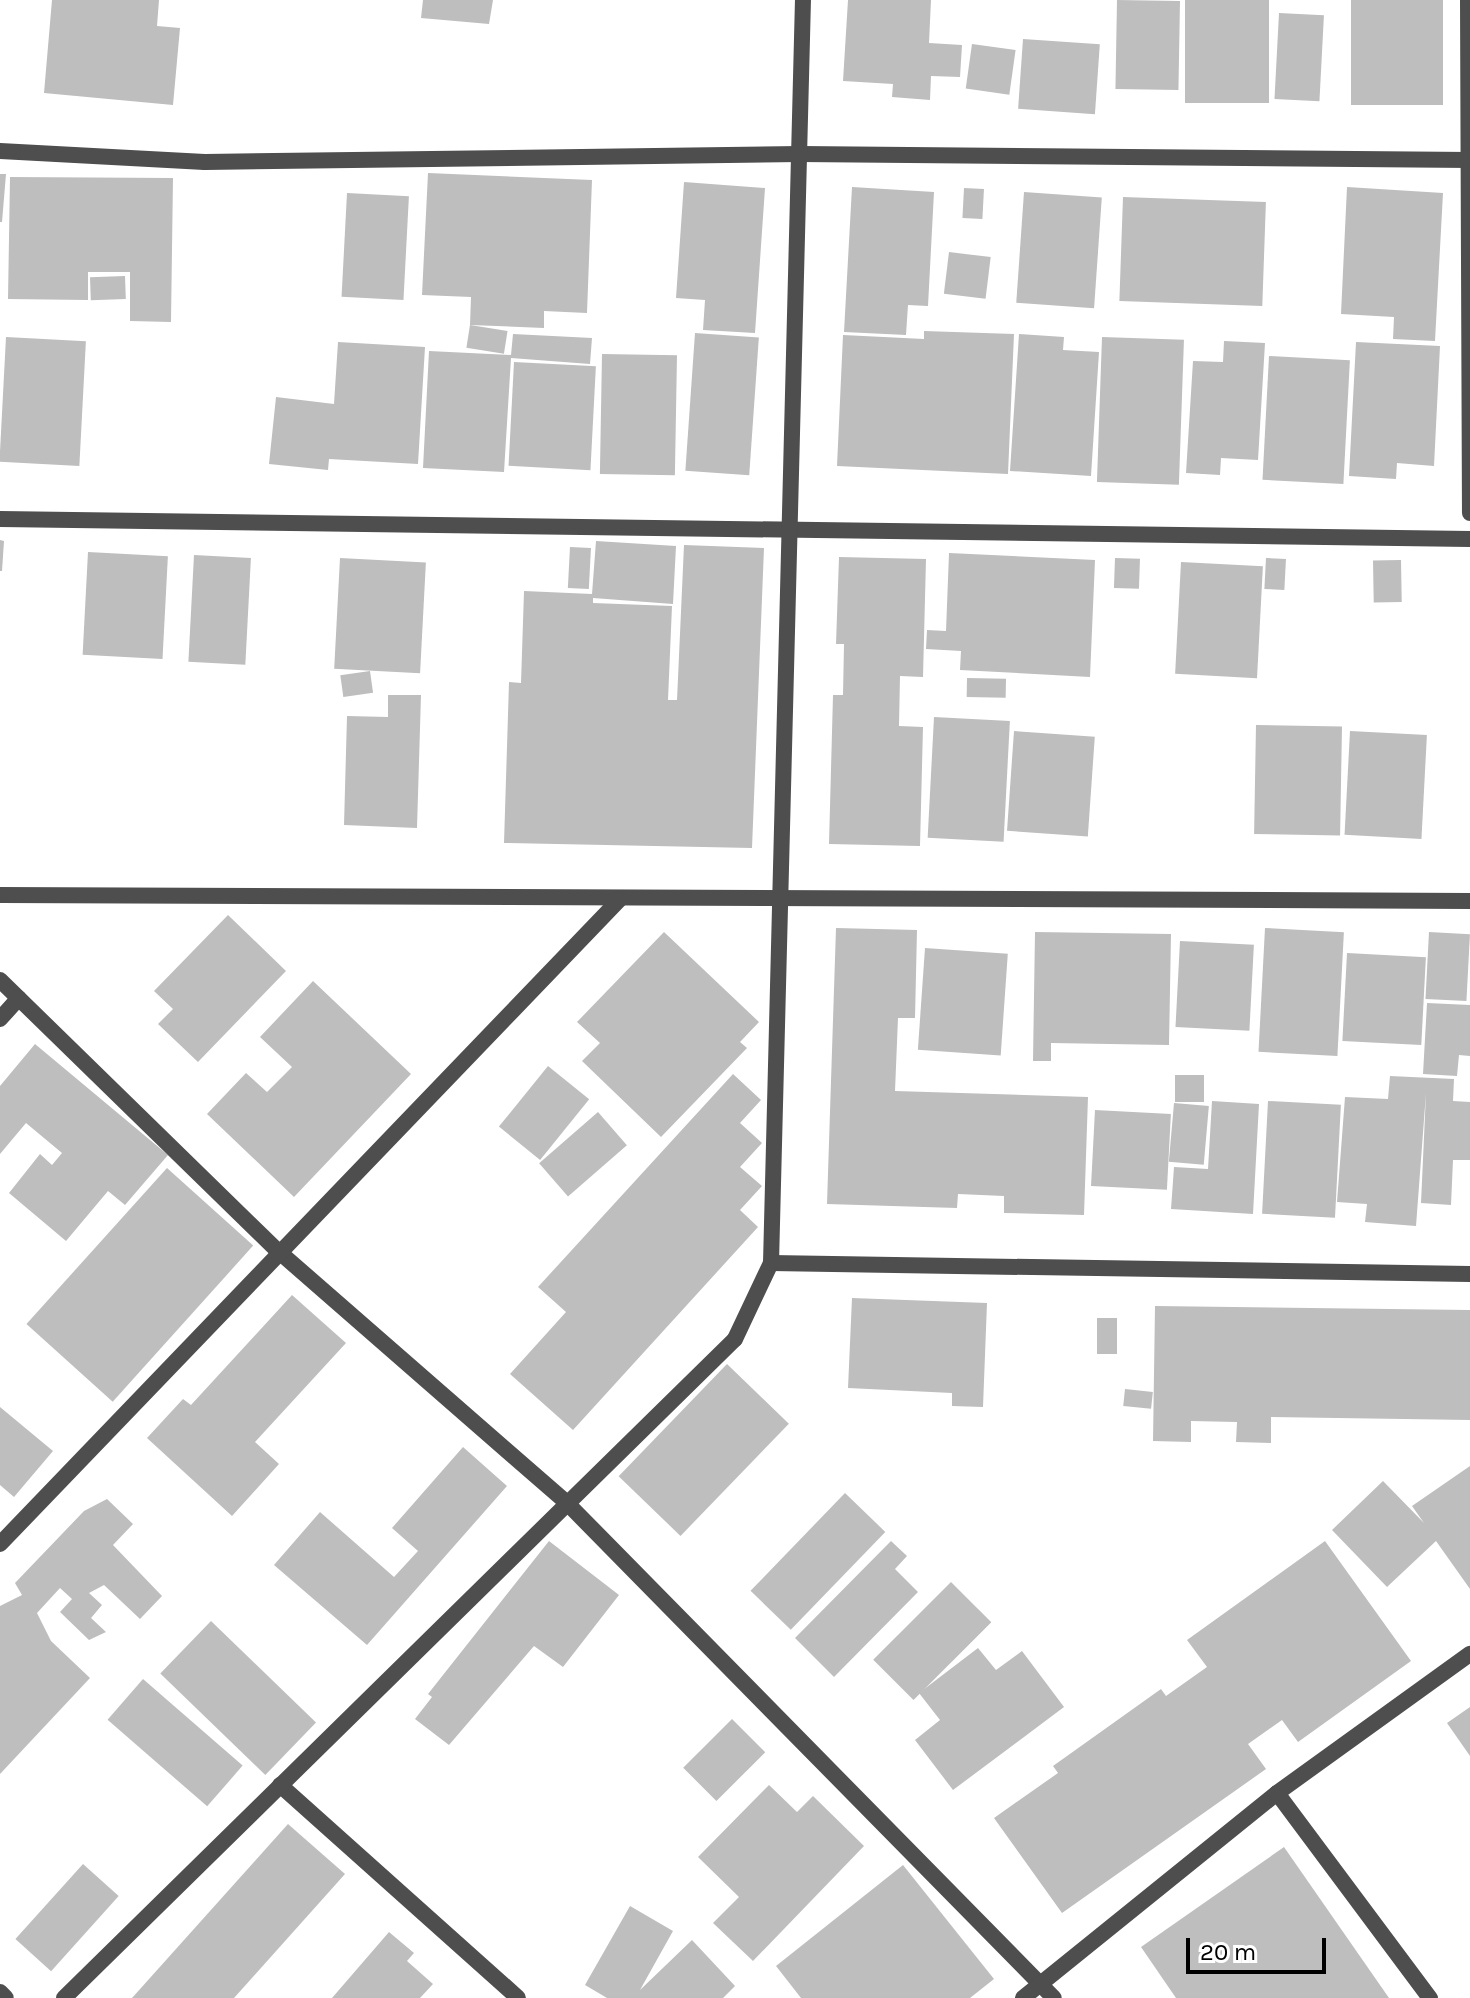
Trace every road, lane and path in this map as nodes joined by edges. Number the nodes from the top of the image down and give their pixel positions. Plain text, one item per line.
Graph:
1 (803, 0) edge
2 (1468, 0) edge
3 (0, 151) edge
4 (800, 154) junction
5 (1468, 160) edge
6 (1470, 513) edge
7 (0, 519) edge
8 (791, 527) junction
9 (1470, 539) edge
10 (0, 895) edge
11 (781, 896) junction
12 (621, 898) junction
13 (1470, 901) edge
14 (0, 980) edge
15 (19, 998) junction
16 (0, 1019) edge
17 (277, 1250) junction
18 (771, 1263) junction
19 (1470, 1274) edge
20 (567, 1503) junction
21 (0, 1544) edge
22 (1470, 1654) edge
23 (280, 1785) junction
24 (1277, 1793) junction
25 (1038, 1985) junction
26 (0, 1992) edge
27 (6, 1998) edge
28 (64, 1998) edge
29 (518, 1998) edge
30 (1023, 1998) edge
31 (1054, 1998) edge
32 (1430, 1998) edge

1 - 4 street
2 - 5 street
3 - 4 street
4 - 5 street
4 - 8 street
5 - 6 street
7 - 8 street
8 - 9 street
8 - 11 street
10 - 12 street
11 - 12 street
11 - 13 street
11 - 18 street
12 - 17 street
14 - 15 street
15 - 16 street
15 - 17 street
17 - 20 street
17 - 21 street
18 - 19 street
18 - 20 street
20 - 23 street
20 - 25 street
22 - 24 street
23 - 28 street
23 - 29 street
24 - 25 street
24 - 32 street
25 - 30 street
25 - 31 street
26 - 27 street

